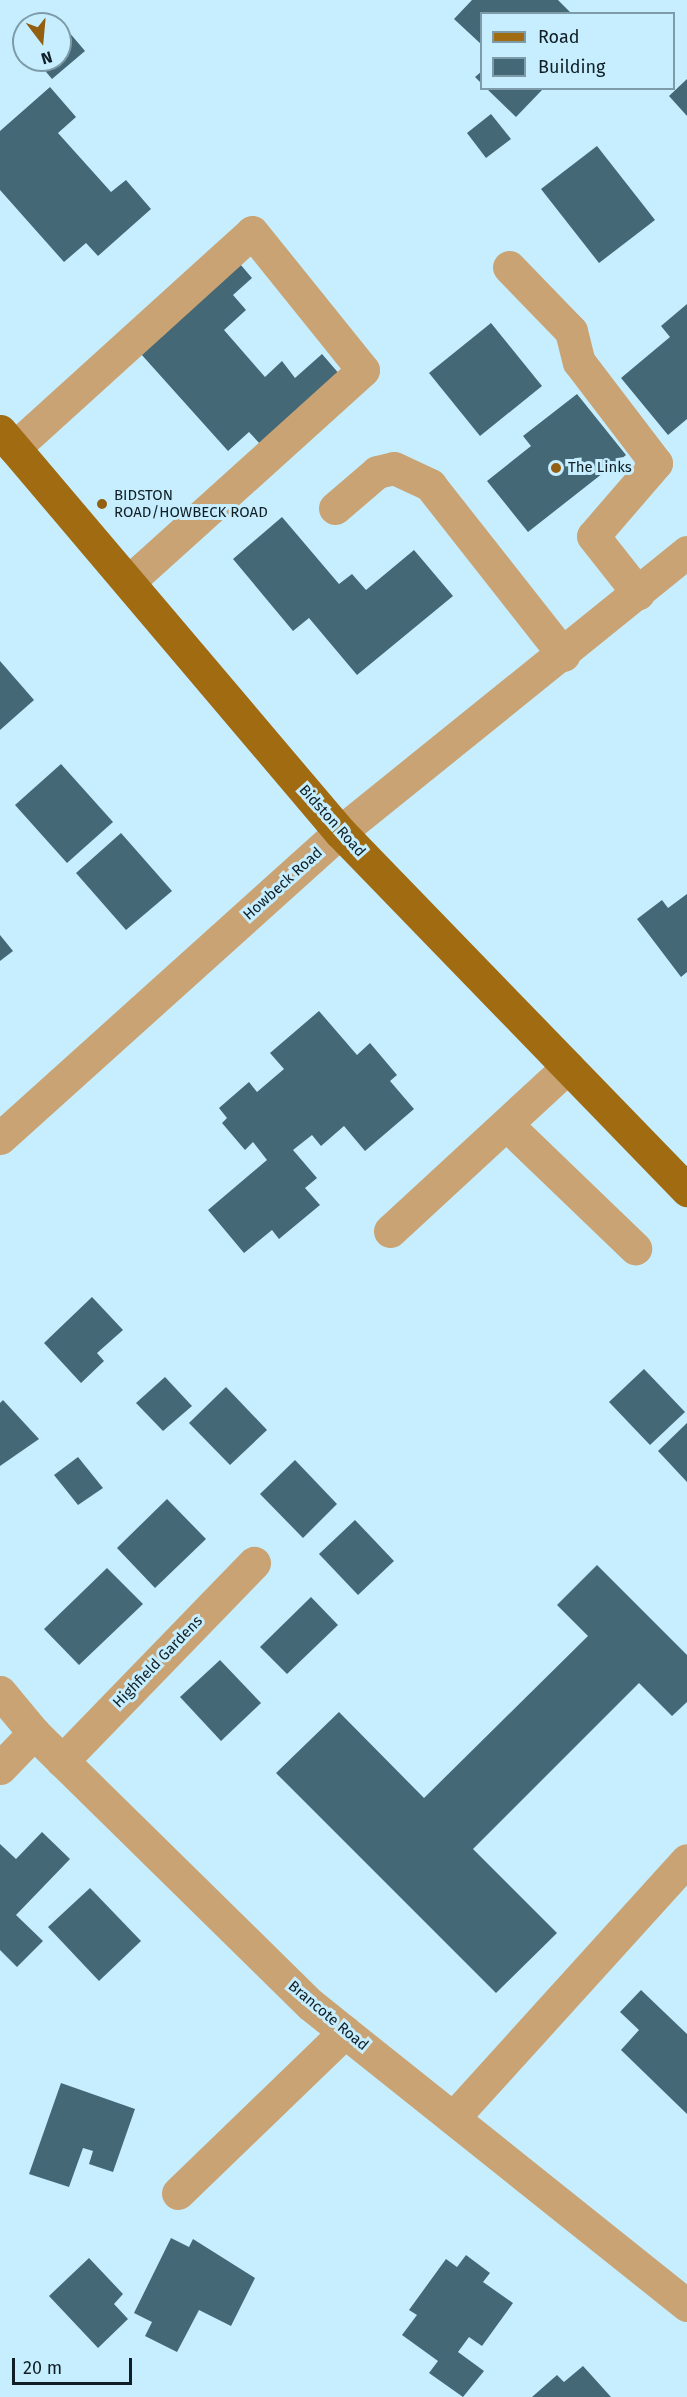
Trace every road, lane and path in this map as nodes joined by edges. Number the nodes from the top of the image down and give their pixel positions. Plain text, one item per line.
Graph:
1 (508, 267) dead end
2 (7, 439) edge
3 (335, 508) dead end
4 (687, 552) edge
5 (128, 582) junction
6 (638, 593) junction
7 (564, 655) junction
8 (340, 832) junction
9 (568, 1067) junction
10 (507, 1125) junction
11 (0, 1138) edge
12 (687, 1190) edge
13 (390, 1231) dead end
14 (635, 1248) dead end
15 (254, 1563) dead end
16 (0, 1692) edge
17 (34, 1733) junction
18 (62, 1761) junction
19 (0, 1768) edge
20 (687, 1860) edge
21 (345, 2032) junction
22 (453, 2118) junction
23 (178, 2193) dead end
24 (687, 2305) edge

1 - 6 street
2 - 5 main road, Bidston Road
2 - 5 street
3 - 7 street
4 - 6 street, Howbeck Road
5 - 8 main road, Bidston Road
6 - 7 street, Howbeck Road
7 - 8 street, Howbeck Road
8 - 9 main road, Bidston Road
8 - 11 street, Howbeck Road
9 - 10 street
9 - 12 main road, Bidston Road
10 - 13 street
10 - 14 street
15 - 18 street, Highfield Gardens
16 - 17 street, Brancote Road
17 - 18 street, Brancote Road
17 - 19 street
18 - 21 street, Brancote Road
20 - 22 street
21 - 22 street, Brancote Road
21 - 23 street
22 - 24 street, Brancote Road

